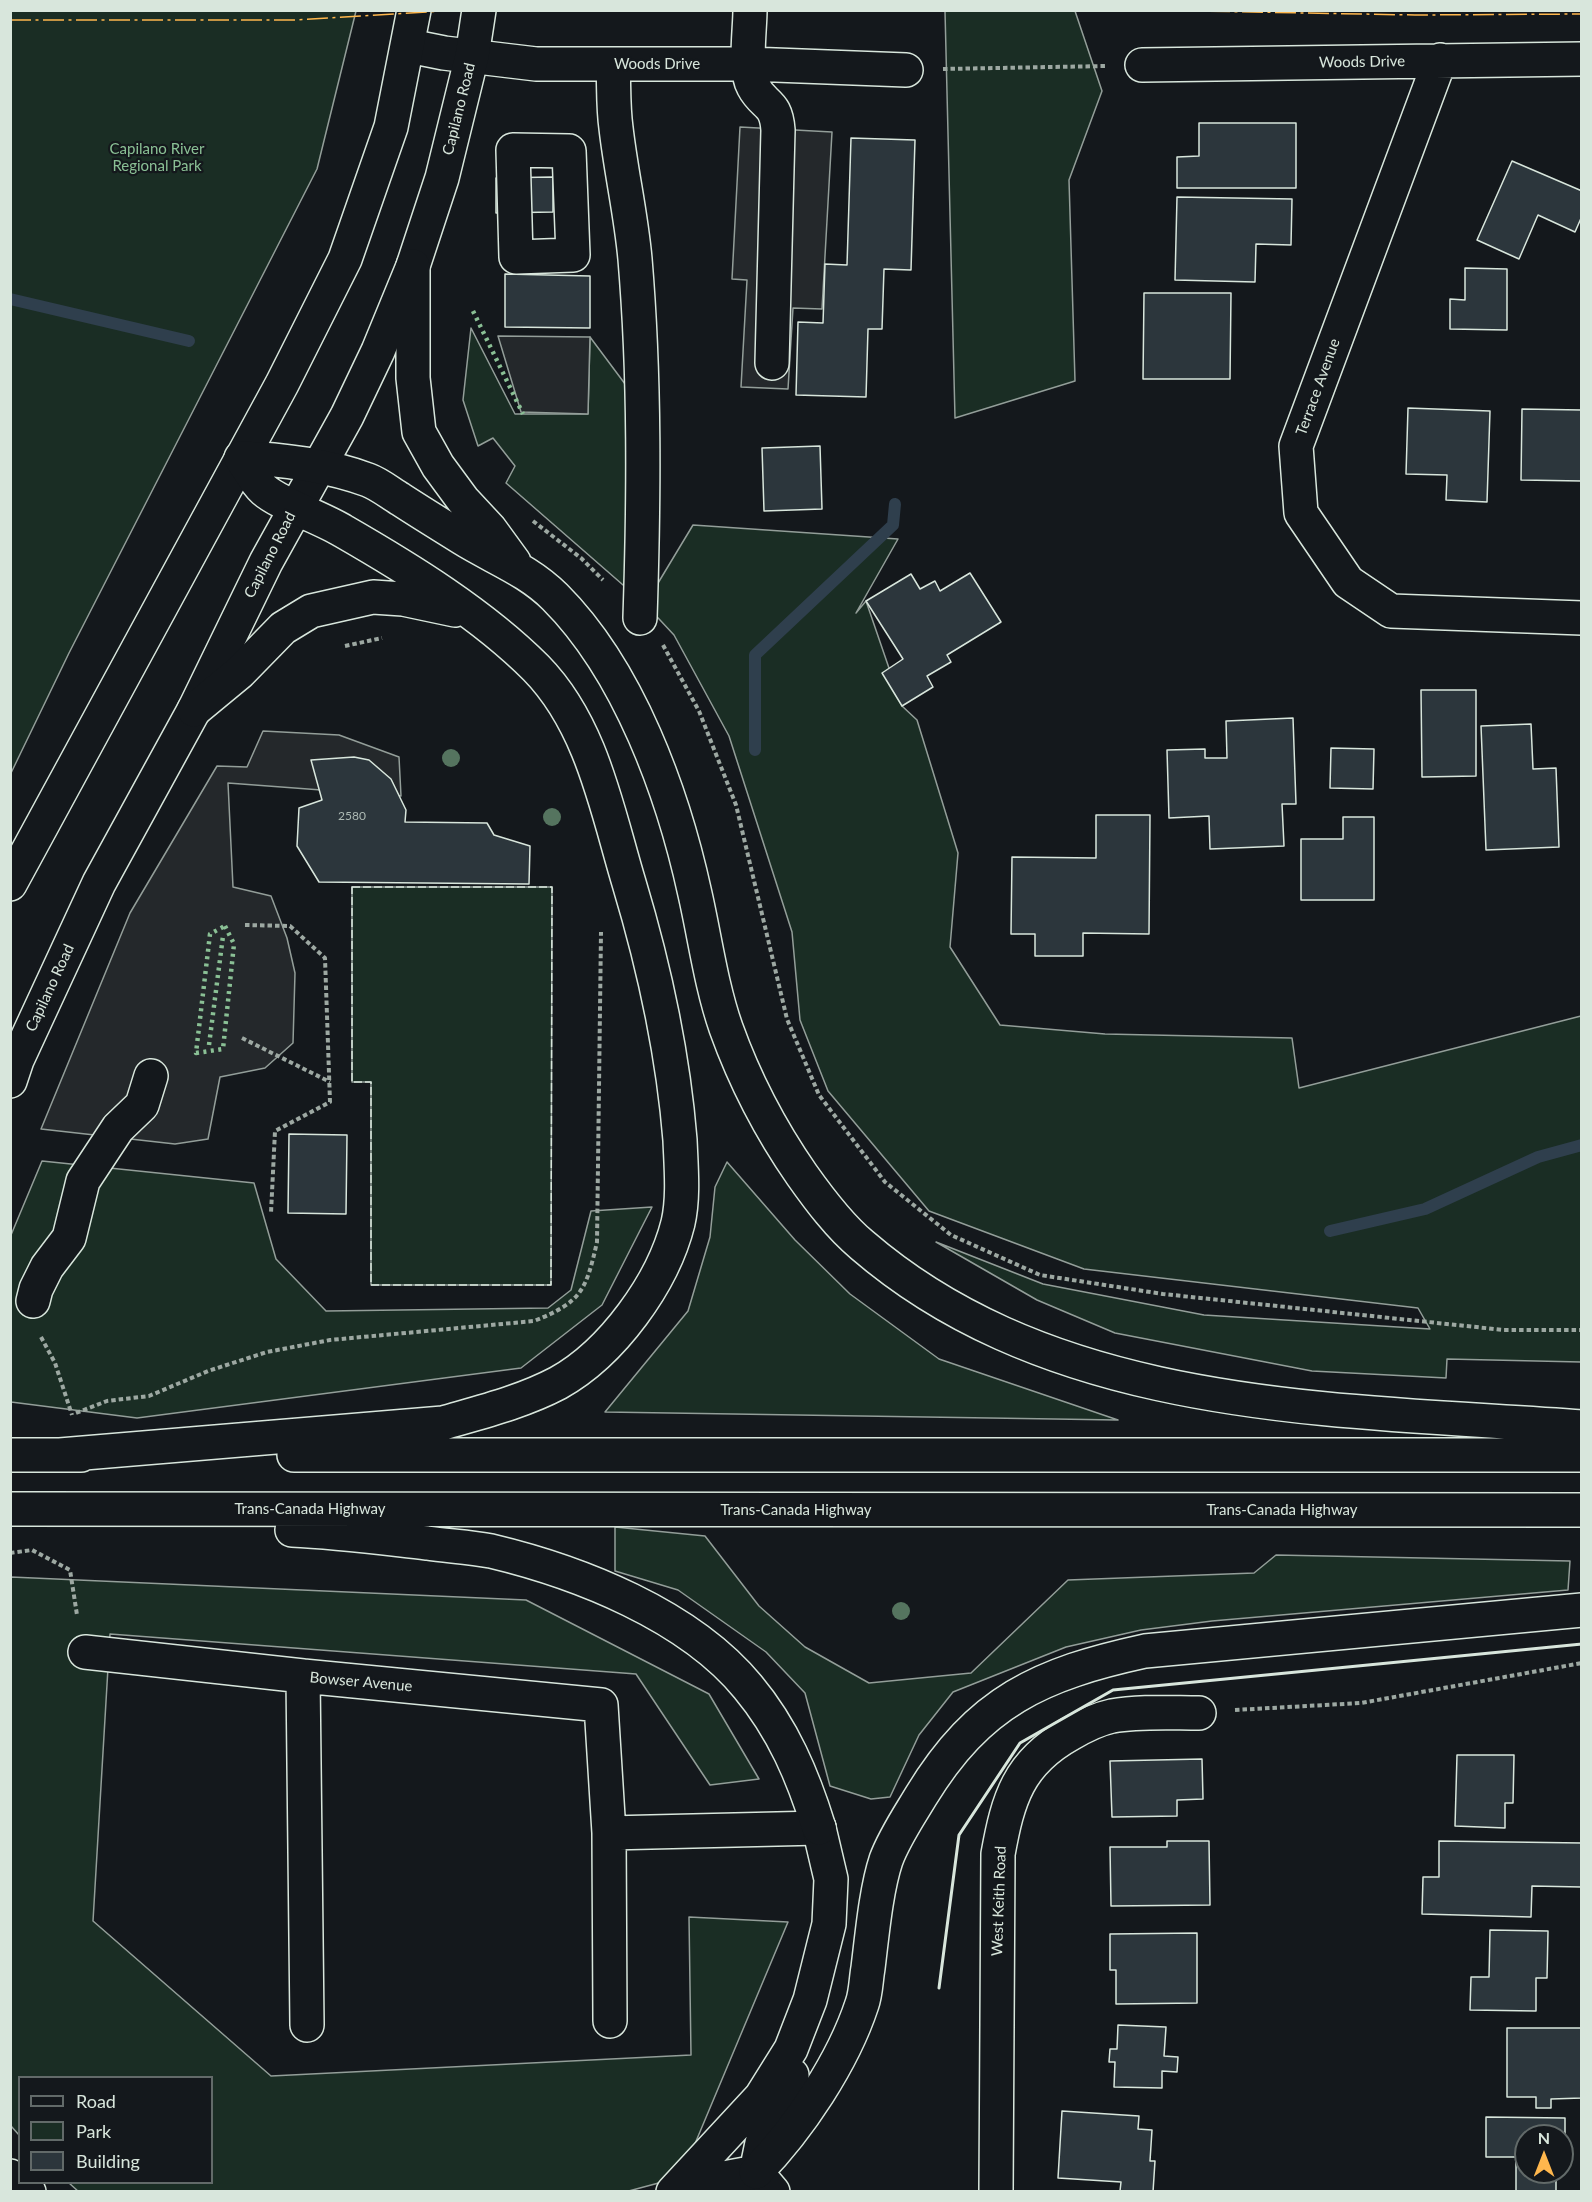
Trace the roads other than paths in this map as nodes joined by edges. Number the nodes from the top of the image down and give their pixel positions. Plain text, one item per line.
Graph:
1 (414, 10) edge
2 (479, 10) edge
3 (750, 10) edge
4 (409, 45) junction
5 (472, 56) junction
6 (1581, 59) edge
7 (1440, 60) junction
8 (613, 64) junction
9 (749, 64) junction
10 (1142, 65) road end
11 (906, 70) road end
12 (413, 266) junction
13 (772, 363) dead end
14 (241, 458) junction
15 (317, 468) junction
16 (295, 506) junction
17 (517, 566) junction
18 (471, 614) junction
19 (639, 618) road end
20 (1581, 618) edge
21 (194, 710) junction
22 (10, 884) edge
23 (151, 1076) dead end
24 (10, 1081) edge
25 (33, 1301) road end
26 (1581, 1427) edge
27 (10, 1455) edge
28 (60, 1455) junction
29 (1581, 1455) edge
30 (10, 1509) edge
31 (60, 1509) junction
32 (1581, 1510) edge
33 (1581, 1610) edge
34 (85, 1652) road end
35 (303, 1676) junction
36 (1199, 1713) road end
37 (819, 1828) junction
38 (609, 1833) junction
39 (610, 2021) dead end
40 (307, 2025) dead end
41 (791, 2049) junction
42 (765, 2182) edge
43 (673, 2192) edge
44 (698, 2192) edge
45 (996, 2192) edge

1 - 4 main road
2 - 5 main road, Capilano Road
3 - 9 main road
4 - 5 main road, Woods Drive
4 - 14 main road
5 - 8 main road, Woods Drive
5 - 12 main road, Capilano Road
6 - 7 main road, Woods Drive
7 - 10 main road, Woods Drive
7 - 20 main road, Terrace Avenue
8 - 9 main road, Woods Drive
8 - 19 main road
9 - 11 main road, Woods Drive
9 - 13 main road
12 - 15 main road, Capilano Road
12 - 17 main road
14 - 15 main road
14 - 16 main road
14 - 22 main road
15 - 16 main road, Capilano Road
15 - 17 main road
16 - 18 main road
16 - 21 main road, Capilano Road
17 - 26 main road
18 - 21 main road
18 - 28 main road
21 - 24 main road, Capilano Road
23 - 25 main road
27 - 28 main road
28 - 29 main road
30 - 31 main road, Trans-Canada Highway
31 - 32 main road, Trans-Canada Highway
31 - 37 main road
33 - 42 main road
34 - 35 main road
35 - 38 main road, Bowser Avenue
35 - 40 main road, Bowser Avenue
36 - 45 main road, West Keith Road
37 - 38 main road
37 - 41 main road
38 - 39 main road, Bowser Avenue
41 - 42 main road
41 - 43 main road
42 - 44 main road

